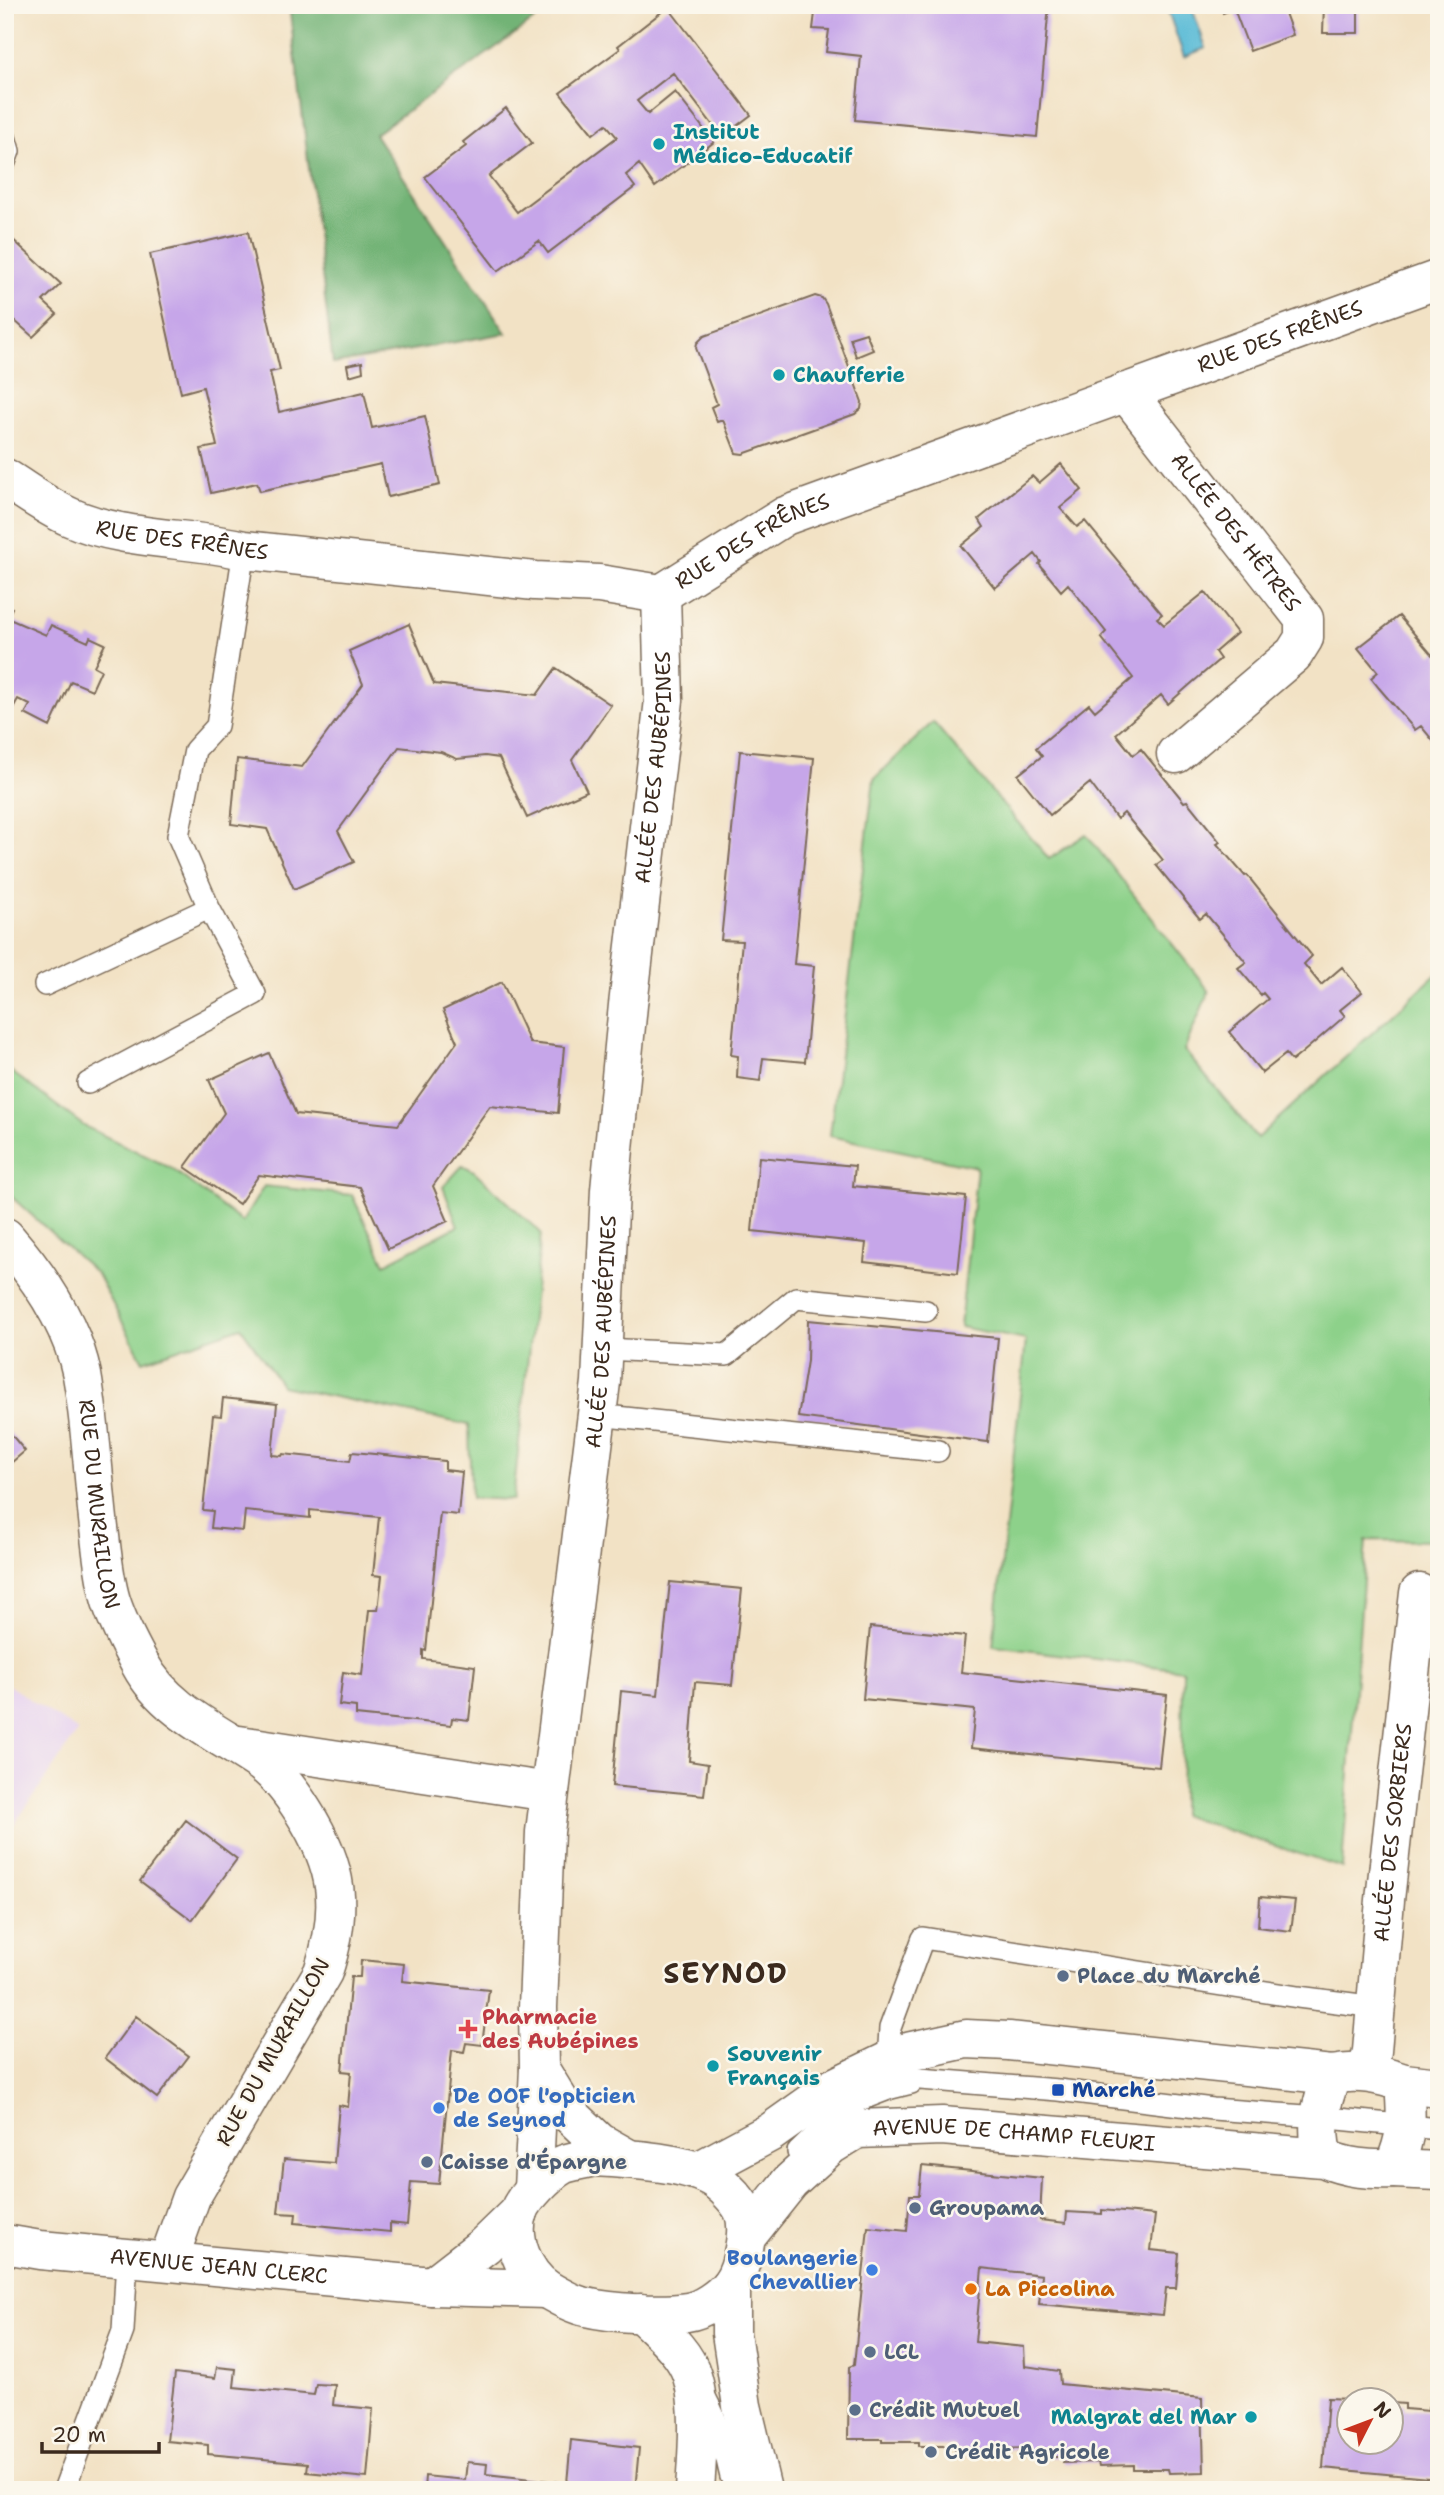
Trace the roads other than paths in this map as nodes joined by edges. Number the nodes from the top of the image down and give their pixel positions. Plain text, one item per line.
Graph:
1 (5, 137) edge
2 (5, 162) edge
3 (1439, 279) edge
4 (1126, 392) junction
5 (5, 478) edge
6 (244, 550) junction
7 (661, 594) junction
8 (1176, 754) dead end
9 (209, 908) junction
10 (45, 985) dead end
11 (88, 1083) dead end
12 (5, 1237) edge
13 (926, 1311) dead end
14 (604, 1349) junction
15 (597, 1415) junction
16 (938, 1451) dead end
17 (1419, 1592) dead end
18 (234, 1744) junction
19 (549, 1792) junction
20 (1376, 2007) junction
21 (540, 2068) junction
22 (876, 2068) junction
23 (1350, 2074) junction
24 (927, 2080) junction
25 (1421, 2085) edge
26 (1319, 2117) junction
27 (1423, 2128) edge
28 (1323, 2158) junction
29 (629, 2159) junction
30 (1393, 2169) junction
31 (699, 2170) junction
32 (1439, 2171) edge
33 (526, 2200) junction
34 (747, 2236) junction
35 (17, 2252) edge
36 (127, 2258) junction
37 (169, 2260) junction
38 (731, 2284) junction
39 (432, 2286) junction
40 (546, 2289) junction
41 (641, 2313) junction
42 (692, 2375) junction
43 (741, 2485) edge
44 (64, 2490) edge
45 (695, 2490) edge

1 - 2 lane
3 - 4 street, RUE DES FRÊNES
4 - 7 street, RUE DES FRÊNES
4 - 8 street, ALLÉE DES HÊTRES
5 - 6 street, RUE DES FRÊNES
6 - 7 street, RUE DES FRÊNES
6 - 9 lane
7 - 14 street, ALLÉE DES AUBÉPINES
9 - 10 lane
9 - 11 lane
12 - 18 street, RUE DU MURAILLON
13 - 14 lane
14 - 15 street, ALLÉE DES AUBÉPINES
15 - 16 lane
15 - 19 street, ALLÉE DES AUBÉPINES
17 - 20 street, ALLÉE DES SORBIERS
18 - 19 street, RUE DU MURAILLON
18 - 37 street, RUE DU MURAILLON
19 - 21 street, ALLÉE DES AUBÉPINES
20 - 22 lane
20 - 23 street, ALLÉE DES SORBIERS
21 - 29 street, ALLÉE DES AUBÉPINES
21 - 33 street, ALLÉE DES AUBÉPINES
22 - 23 street
22 - 24 lane, AVENUE DE CHAMP FLEURI
22 - 31 street
23 - 25 street
23 - 26 street
24 - 26 lane, AVENUE DE CHAMP FLEURI
24 - 34 lane, AVENUE DE CHAMP FLEURI
25 - 27 street
26 - 27 lane, AVENUE DE CHAMP FLEURI
26 - 28 street
27 - 30 street
28 - 30 street, AVENUE DE CHAMP FLEURI
28 - 34 street, AVENUE DE CHAMP FLEURI
29 - 31 street
29 - 33 street
30 - 32 street, AVENUE DE CHAMP FLEURI
31 - 34 street
33 - 39 street
33 - 40 street
34 - 38 street
35 - 36 street, AVENUE JEAN CLERC
36 - 37 street, AVENUE JEAN CLERC
36 - 44 lane
37 - 39 street, AVENUE JEAN CLERC
38 - 41 street
38 - 43 street
39 - 40 street, AVENUE JEAN CLERC
40 - 41 street
41 - 42 street
42 - 43 lane
42 - 45 street

